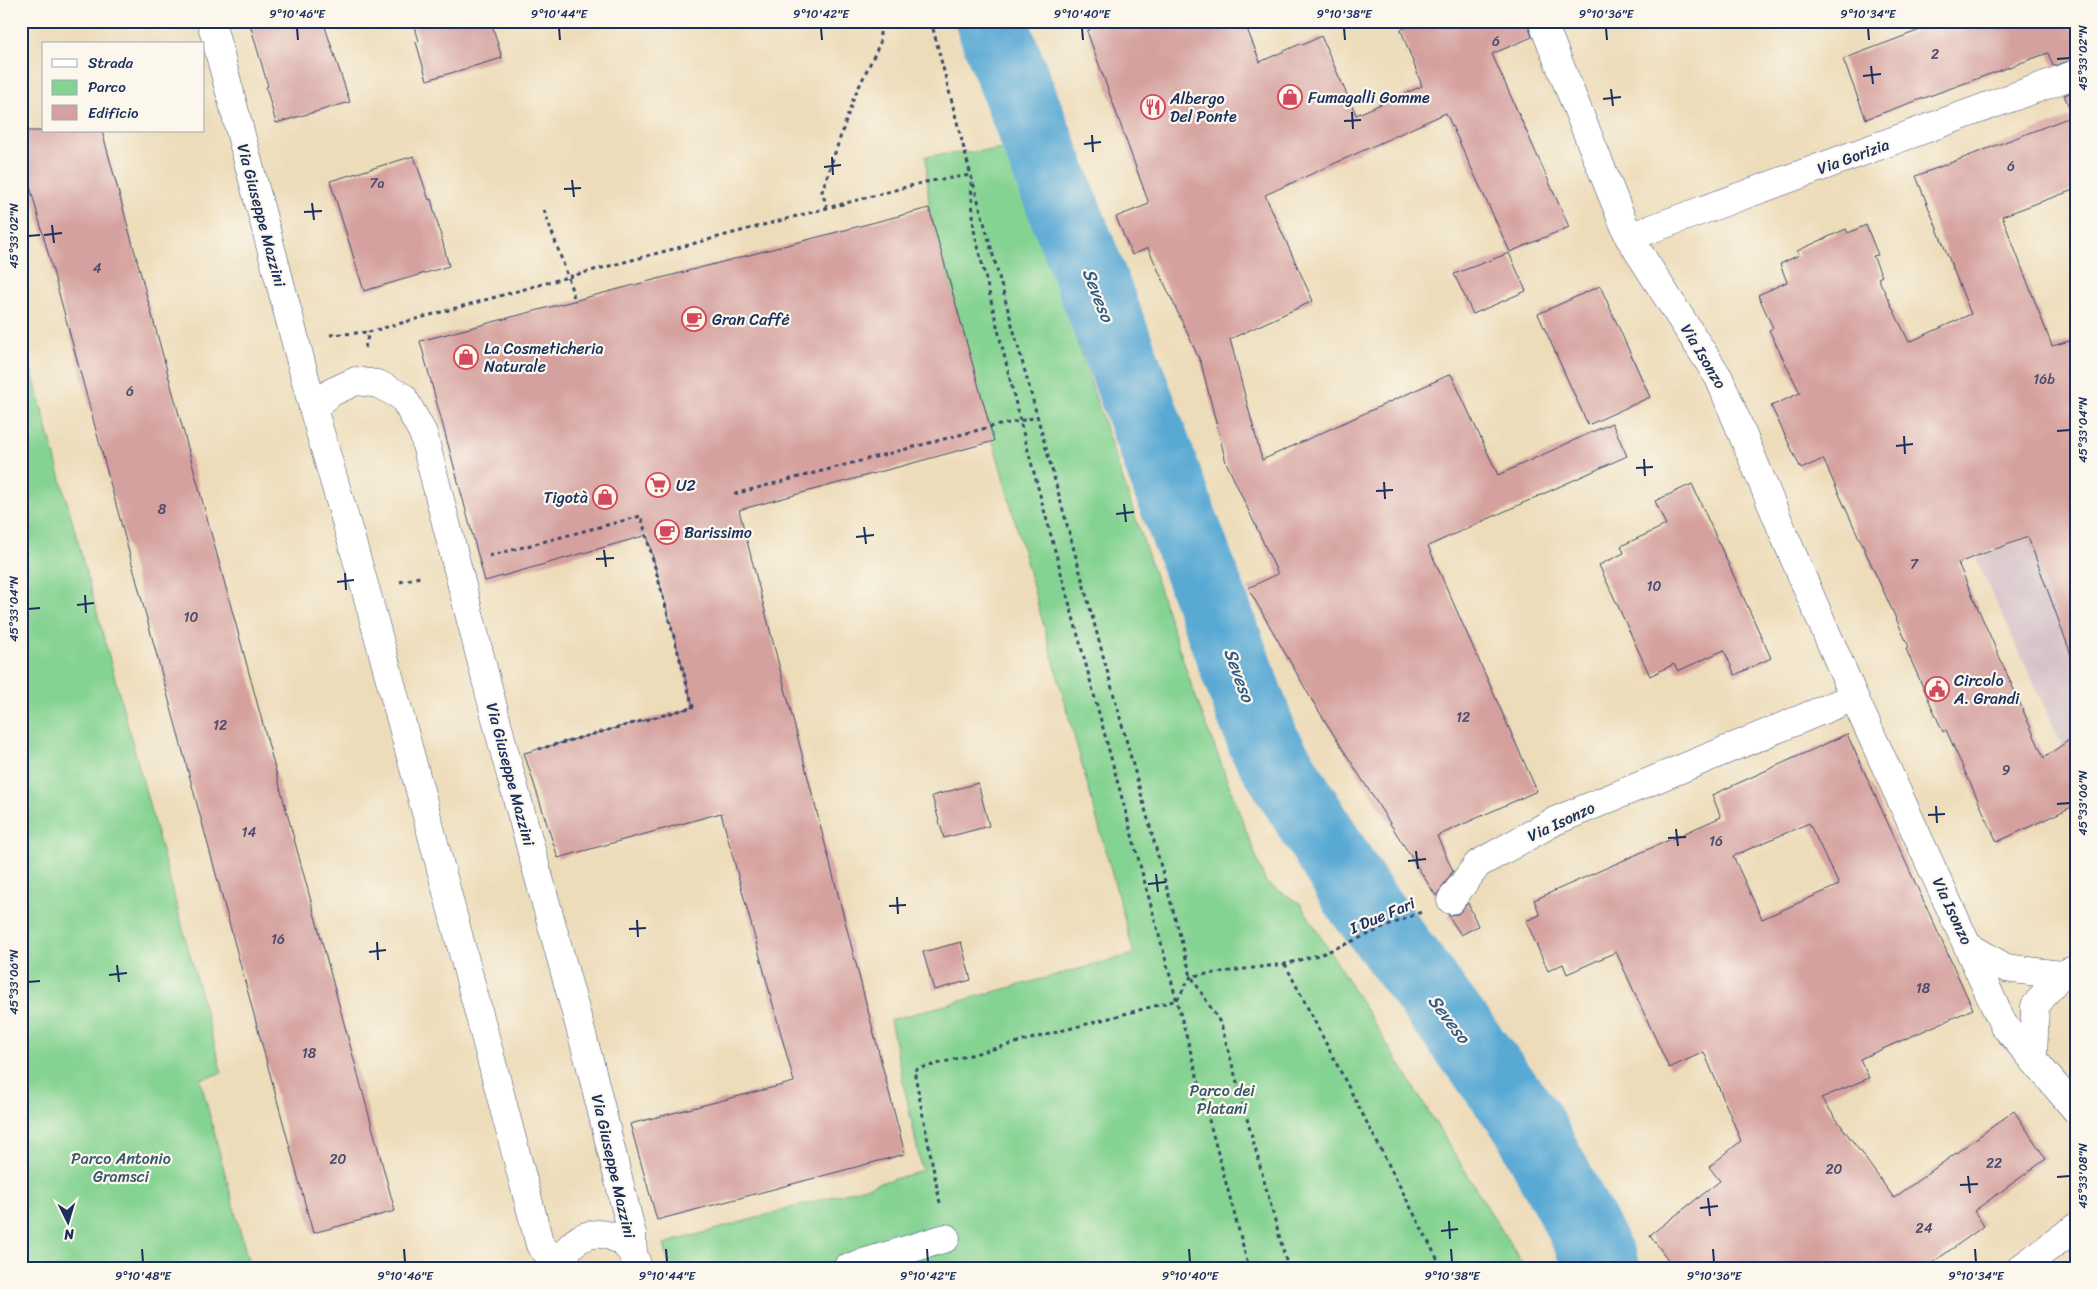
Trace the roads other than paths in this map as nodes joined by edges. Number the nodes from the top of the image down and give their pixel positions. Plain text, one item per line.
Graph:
1 (211, 21) edge
2 (1542, 21) edge
3 (2076, 74) edge
4 (1629, 237) junction
5 (313, 408) junction
6 (1854, 697) junction
7 (1451, 900) road end
8 (1968, 946) junction
9 (2068, 972) edge
10 (2033, 1059) junction
11 (2076, 1110) edge
12 (2076, 1227) edge
13 (946, 1238) road end
14 (636, 1261) edge
15 (561, 1268) edge
16 (847, 1268) edge
17 (2021, 1268) edge

1 - 5 street, Via Giuseppe Mazzini
2 - 4 street, Via Isonzo
3 - 4 street, Via Gorizia
4 - 6 street, Via Isonzo
5 - 14 street, Via Giuseppe Mazzini
5 - 15 street, Via Giuseppe Mazzini
6 - 7 street, Via Isonzo
6 - 8 street, Via Isonzo
8 - 9 street
8 - 10 street, Via Isonzo
9 - 10 street
10 - 11 street, Via Isonzo
12 - 17 street
13 - 16 street
14 - 15 street

